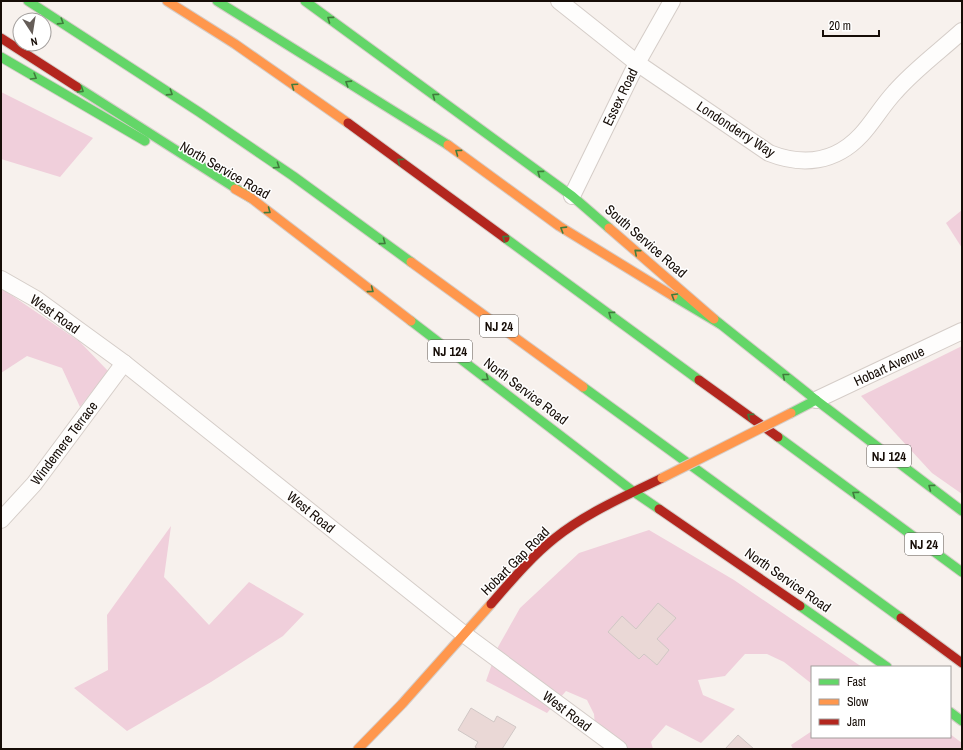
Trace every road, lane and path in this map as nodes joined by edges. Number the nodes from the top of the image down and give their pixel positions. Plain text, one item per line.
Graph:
1 (28, 1) edge
2 (168, 1) edge
3 (217, 1) edge
4 (305, 1) edge
5 (559, 1) edge
6 (672, 1) edge
7 (962, 31) edge
8 (1, 38) edge
9 (1, 57) edge
10 (637, 63) junction
11 (572, 196) junction
12 (250, 198) junction
13 (1, 279) edge
14 (720, 324) junction
15 (962, 331) edge
16 (124, 363) junction
17 (816, 400) junction
18 (634, 492) junction
19 (962, 511) edge
20 (1, 520) edge
21 (962, 572) edge
22 (465, 635) junction
23 (962, 663) edge
24 (886, 666) edge
25 (951, 713) edge
26 (962, 721) edge
27 (358, 749) edge
28 (619, 749) edge

1 -> 23 main road, NJ 24
21 -> 2 main road, NJ 24
14 -> 3 main road
11 -> 4 main road, South Service Road / NJ 124
5 - 10 street, Londonderry Way
6 - 10 street, Essex Road
7 - 10 street, Londonderry Way
8 -> 12 main road
9 -> 12 main road, North Service Road / NJ 124
10 - 11 street, Essex Road
14 -> 11 main road, South Service Road / NJ 124
12 -> 18 main road, North Service Road / NJ 124
13 - 16 street, West Road
17 -> 14 main road, South Service Road / NJ 124
15 - 17 street, Hobart Avenue
16 - 20 street, Windemere Terrace
16 - 22 street, West Road
17 - 18 main road, Hobart Gap Road, bridge
19 -> 17 main road, South Service Road / NJ 124
18 - 22 main road, Hobart Gap Road
18 - 24 main road, North Service Road / NJ 124
22 - 27 main road, Hobart Gap Road
22 - 28 street, West Road
25 - 26 main road

